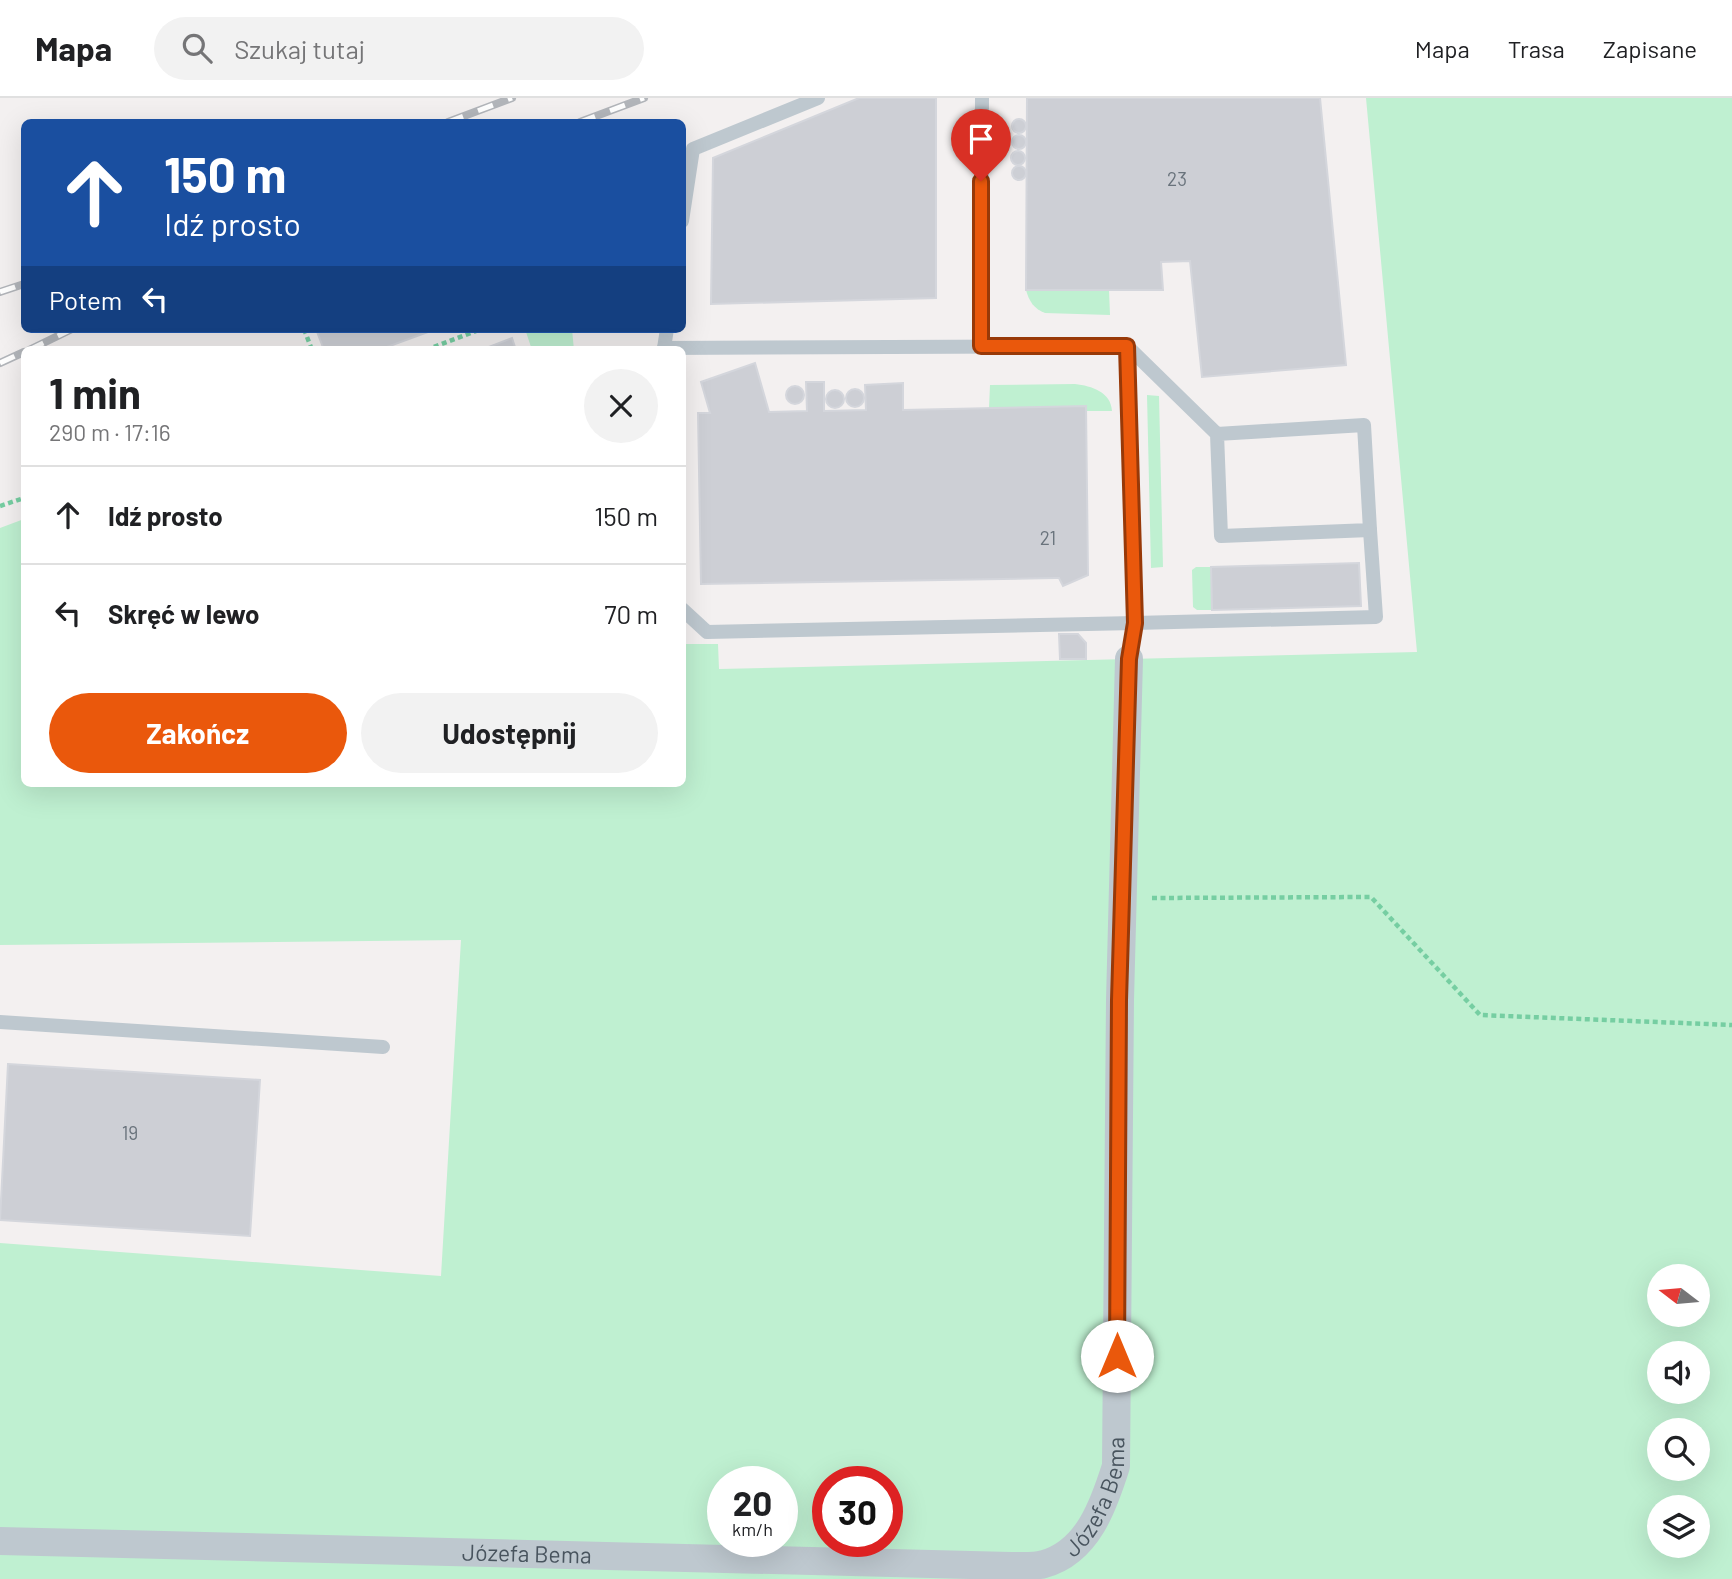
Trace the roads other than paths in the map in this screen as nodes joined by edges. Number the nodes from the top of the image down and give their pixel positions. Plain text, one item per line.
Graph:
1 (818, 98) edge
2 (982, 98) edge
3 (686, 195) edge
4 (981, 346) junction
5 (1127, 346) junction
6 (686, 349) edge
7 (1217, 434) junction
8 (1370, 530) junction
9 (686, 613) edge
10 (1135, 623) junction
11 (1129, 659) joint
12 (0, 1022) edge
13 (383, 1047) dead end
14 (0, 1541) edge

1 - 3 lane
2 - 4 lane
4 - 5 lane
4 - 6 lane
5 - 7 lane
5 - 10 lane
7 - 8 lane
7 - 8 lane
8 - 10 lane
9 - 10 lane
10 - 11 lane
11 - 14 street, Józefa Bema
12 - 13 lane

